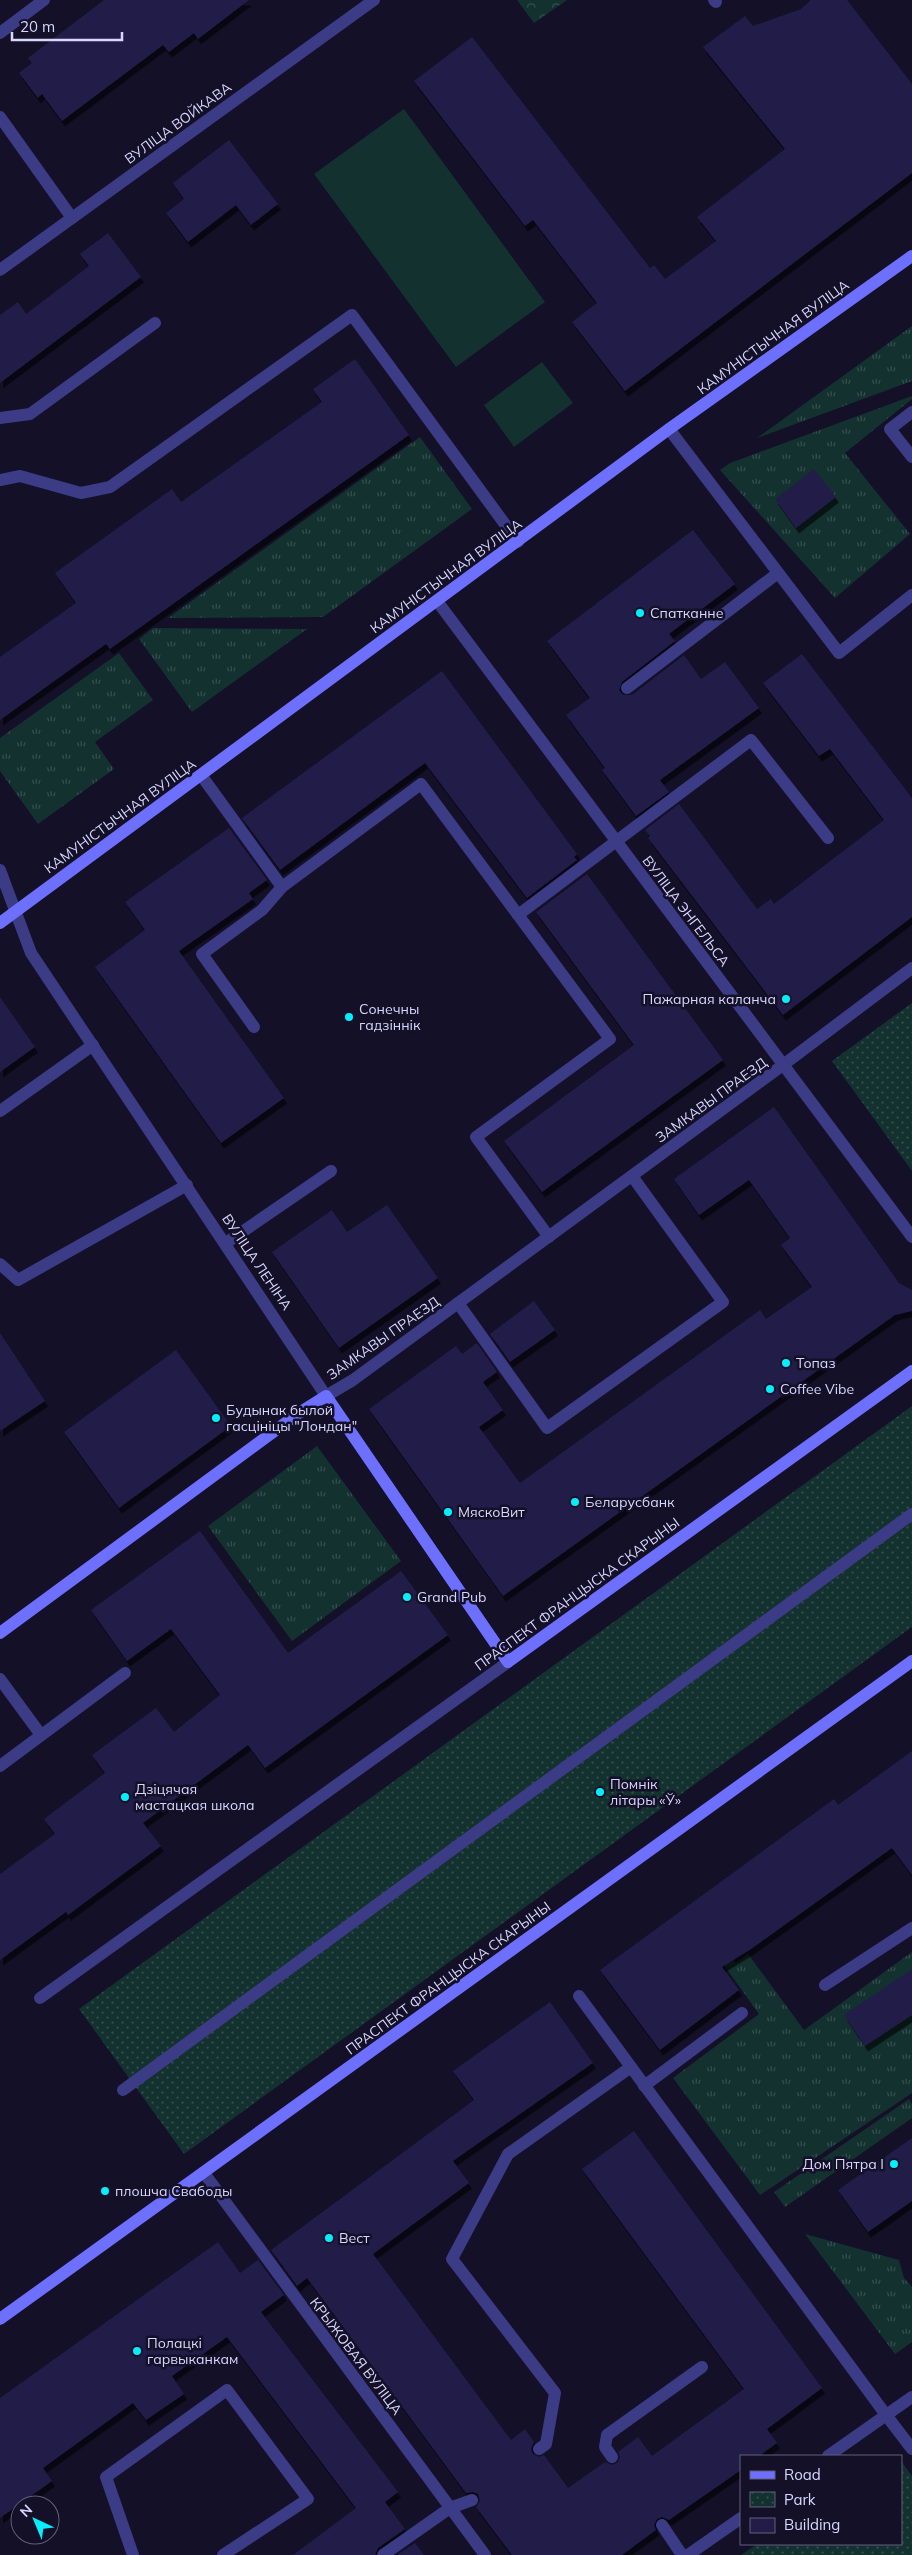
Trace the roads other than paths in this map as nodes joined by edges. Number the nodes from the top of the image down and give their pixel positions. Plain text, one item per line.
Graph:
1 (44, 0) edge
2 (374, 0) edge
3 (0, 33) edge
4 (0, 117) edge
5 (72, 218) junction
6 (912, 256) edge
7 (0, 270) edge
8 (155, 324) dead end
9 (912, 412) edge
10 (0, 418) edge
11 (669, 430) junction
12 (912, 457) edge
13 (0, 480) edge
14 (518, 542) junction
15 (778, 573) junction
16 (912, 595) edge
17 (437, 601) junction
18 (627, 688) dead end
19 (201, 775) junction
20 (828, 838) dead end
21 (616, 842) junction
22 (0, 870) edge
23 (282, 887) junction
24 (15, 912) junction
25 (518, 915) junction
26 (0, 923) edge
27 (912, 968) edge
28 (254, 1027) dead end
29 (93, 1046) junction
30 (783, 1065) junction
31 (0, 1111) edge
32 (331, 1171) dead end
33 (632, 1176) junction
34 (187, 1185) junction
35 (548, 1237) junction
36 (912, 1237) edge
37 (226, 1243) junction
38 (0, 1264) edge
39 (458, 1303) junction
40 (912, 1371) edge
41 (326, 1396) junction
42 (912, 1514) edge
43 (0, 1633) edge
44 (912, 1661) edge
45 (508, 1662) junction
46 (125, 1673) dead end
47 (0, 1678) edge
48 (41, 1735) junction
49 (0, 1766) edge
50 (912, 1928) edge
51 (825, 1985) dead end
52 (579, 1996) dead end
53 (40, 1998) dead end
54 (742, 2013) dead end
55 (631, 2067) junction
56 (644, 2086) junction
57 (123, 2090) dead end
58 (204, 2174) junction
59 (0, 2319) edge
60 (702, 2367) dead end
61 (912, 2397) edge
62 (886, 2415) junction
63 (539, 2449) dead end
64 (912, 2449) edge
65 (829, 2455) edge
66 (612, 2457) dead end
67 (472, 2500) dead end
68 (450, 2508) junction
69 (740, 2519) edge
70 (662, 2525) dead end
71 (133, 2555) edge
72 (224, 2555) edge
73 (383, 2555) edge
74 (485, 2555) edge
75 (682, 2555) edge
76 (688, 2555) edge

1 - 3 street
2 - 5 street, ВУЛІЦА ВОЙКАВА
4 - 5 street
5 - 7 street, ВУЛІЦА ВОЙКАВА
6 - 11 street, КАМУНІСТЫЧНАЯ ВУЛІЦА
8 - 10 street
9 - 12 street
11 - 14 street, КАМУНІСТЫЧНАЯ ВУЛІЦА
11 - 15 street
13 - 14 street
14 - 17 street, КАМУНІСТЫЧНАЯ ВУЛІЦА
15 - 16 street
15 - 18 street
17 - 19 street, КАМУНІСТЫЧНАЯ ВУЛІЦА
17 - 21 street, ВУЛІЦА ЭНГЕЛЬСА
19 - 23 street
19 - 24 street, КАМУНІСТЫЧНАЯ ВУЛІЦА
20 - 21 street
21 - 25 street
21 - 30 street, ВУЛІЦА ЭНГЕЛЬСА
22 - 24 street, ВУЛІЦА ЛЕНІНА
23 - 25 street
23 - 28 street
24 - 26 street, КАМУНІСТЫЧНАЯ ВУЛІЦА
24 - 29 street, ВУЛІЦА ЛЕНІНА
25 - 35 street
27 - 30 street, ЗАМКАВЫ ПРАЕЗД
29 - 31 street
29 - 34 street, ВУЛІЦА ЛЕНІНА
30 - 33 street, ЗАМКАВЫ ПРАЕЗД
30 - 36 street, ВУЛІЦА ЭНГЕЛЬСА
32 - 37 street
33 - 35 street, ЗАМКАВЫ ПРАЕЗД
33 - 39 street
34 - 37 street, ВУЛІЦА ЛЕНІНА
34 - 38 street
35 - 39 street, ЗАМКАВЫ ПРАЕЗД
37 - 41 street, ВУЛІЦА ЛЕНІНА
39 - 41 street, ЗАМКАВЫ ПРАЕЗД
40 - 45 street, ПРАСПЕКТ ФРАНЦЫСКА СКАРЫНЫ
41 - 43 street, ЗАМКАВЫ ПРАЕЗД
41 - 45 street, ВУЛІЦА ЛЕНІНА
42 - 57 street
44 - 58 street, ПРАСПЕКТ ФРАНЦЫСКА СКАРЫНЫ
45 - 53 street, ПРАСПЕКТ ФРАНЦЫСКА СКАРЫНЫ
46 - 48 street
47 - 48 street
48 - 49 street
50 - 51 street
52 - 55 street
54 - 56 street
55 - 56 street
55 - 63 street
56 - 62 street
58 - 59 street, ПРАСПЕКТ ФРАНЦЫСКА СКАРЫНЫ
58 - 68 street, КРЫЖОВАЯ ВУЛІЦА
60 - 66 street
61 - 62 street
62 - 64 street
62 - 65 street
67 - 68 street
68 - 73 street
68 - 74 street, КРЫЖОВАЯ ВУЛІЦА
69 - 76 street
70 - 75 street
71 - 72 street

